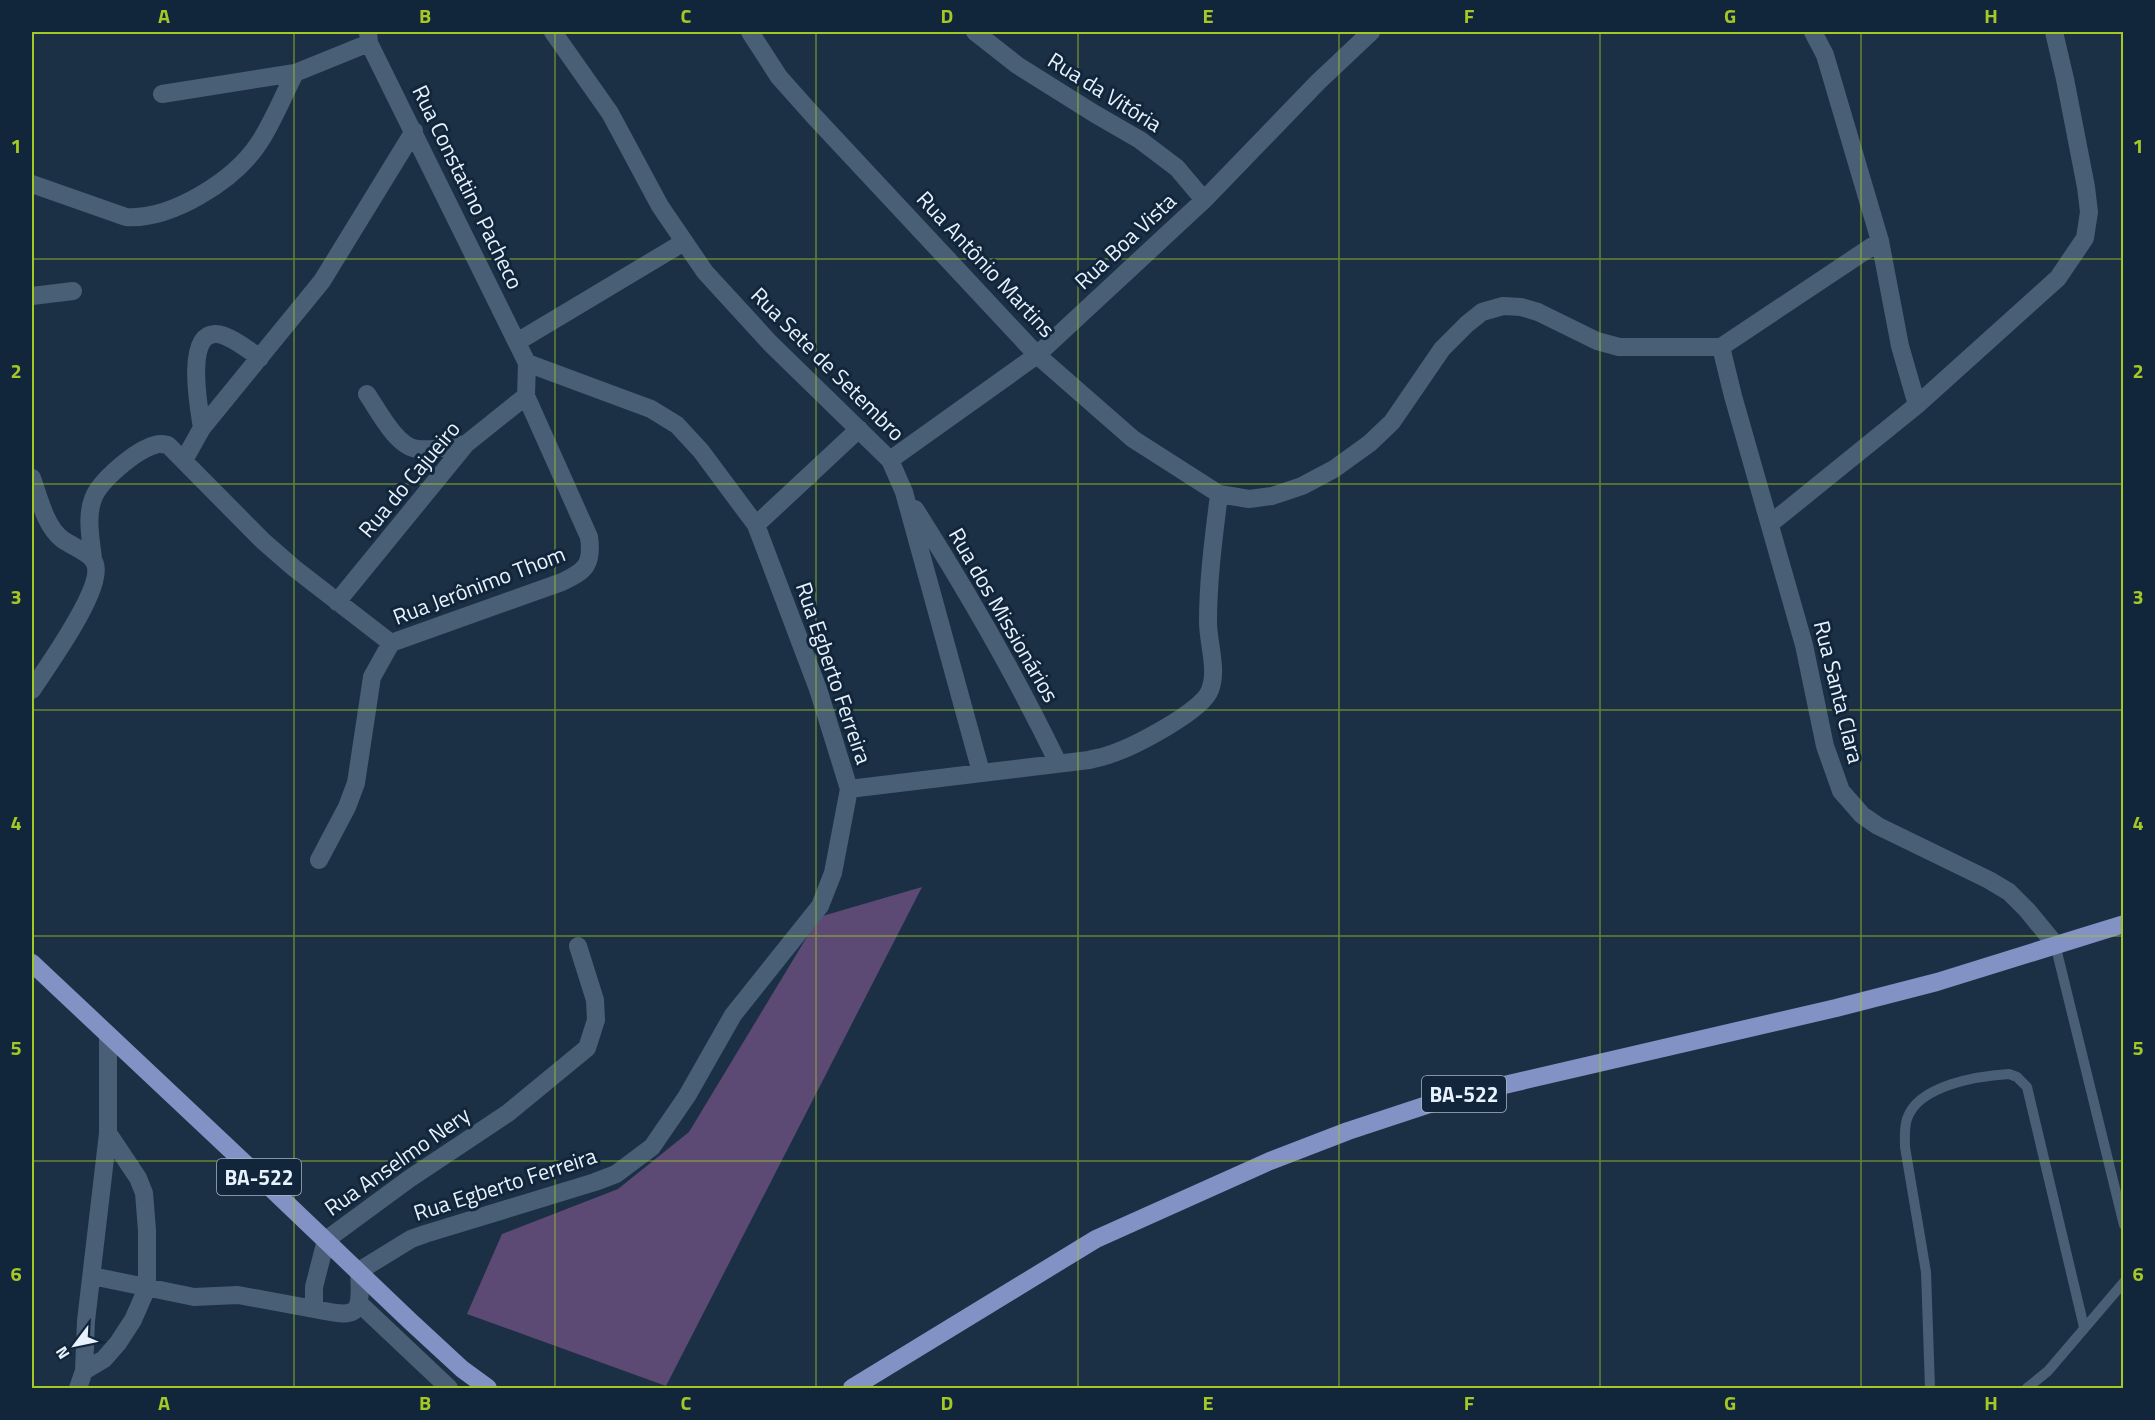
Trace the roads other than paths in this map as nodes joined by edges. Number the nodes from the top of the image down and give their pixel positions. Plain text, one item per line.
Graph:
1 (553, 32) edge
2 (750, 32) edge
3 (975, 32) edge
4 (1371, 32) edge
5 (1814, 32) edge
6 (2054, 32) edge
7 (368, 37) edge
8 (295, 73) junction
9 (162, 94) dead end
10 (414, 131) junction
11 (32, 184) edge
12 (1204, 200) junction
13 (1880, 241) junction
14 (684, 242) junction
15 (74, 291) dead end
16 (32, 296) edge
17 (517, 342) junction
18 (1721, 347) junction
19 (1037, 355) junction
20 (260, 358) junction
21 (527, 363) junction
22 (367, 394) dead end
23 (526, 396) junction
24 (1917, 405) junction
25 (202, 428) junction
26 (859, 429) junction
27 (466, 444) junction
28 (184, 460) junction
29 (890, 460) junction
30 (32, 478) edge
31 (904, 492) junction
32 (1219, 494) junction
33 (1770, 524) junction
34 (756, 525) junction
35 (93, 559) junction
36 (337, 602) junction
37 (391, 643) junction
38 (32, 690) edge
39 (1058, 764) junction
40 (981, 772) junction
41 (849, 789) junction
42 (319, 860) dead end
43 (2124, 924) edge
44 (2055, 944) junction
45 (578, 946) dead end
46 (32, 963) edge
47 (108, 1036) junction
48 (108, 1133) junction
49 (2124, 1225) edge
50 (326, 1240) junction
51 (359, 1271) junction
52 (92, 1276) junction
53 (2124, 1282) edge
54 (147, 1288) junction
55 (360, 1304) junction
56 (314, 1309) junction
57 (2084, 1327) junction
58 (462, 1369) junction
59 (84, 1371) junction
60 (78, 1389) edge
61 (451, 1389) edge
62 (488, 1389) edge
63 (852, 1389) edge
64 (1930, 1389) edge
65 (2027, 1389) edge

1 - 14 street, Rua Sete de Setembro
2 - 19 street, Rua Antônio Martins
3 - 12 street, Rua da Vitória
4 - 12 street, Rua Boa Vista
5 - 13 street
6 - 24 street
7 - 8 street
7 - 10 street, Rua Constatino Pacheco
8 - 9 street
8 - 11 street
10 - 17 street, Rua Constatino Pacheco
10 - 20 street
12 - 19 street, Rua Boa Vista
13 - 18 street
13 - 24 street
14 - 17 street
14 - 26 street, Rua Sete de Setembro
15 - 16 street
17 - 21 street, Rua Constatino Pacheco
18 - 32 street
18 - 33 street, Rua Santa Clara
19 - 29 street, Rua Boa Vista
19 - 32 street, Rua Antônio Martins
20 - 25 street
20 - 25 street
21 - 23 street
21 - 34 street, Rua Egberto Ferreira
22 - 27 street
23 - 27 street, Rua do Cajueiro
23 - 37 street, Rua Jerônimo Thom
24 - 33 street
25 - 28 street
26 - 29 street, Rua Sete de Setembro
26 - 34 street
27 - 36 street, Rua do Cajueiro
28 - 35 street
28 - 36 street
29 - 31 street, Rua Sete de Setembro
30 - 35 street
31 - 39 street, Rua dos Missionários
31 - 40 street, Rua Sete de Setembro
32 - 39 street
33 - 44 street, Rua Santa Clara
34 - 41 street, Rua Egberto Ferreira
35 - 38 street
36 - 37 street
37 - 42 street
39 - 40 street
40 - 41 street
41 - 51 street, Rua Egberto Ferreira
43 - 44 main road, BA-522
44 - 49 lane
44 - 63 main road, BA-522
45 - 50 street, Rua Anselmo Nery
46 - 47 main road, BA-522
47 - 48 street
47 - 50 main road, BA-522
48 - 52 street
48 - 54 street
50 - 51 main road, BA-522
50 - 56 street, Rua Anselmo Nery
51 - 55 street
51 - 58 main road, BA-522
52 - 54 street
52 - 59 street
53 - 57 lane
54 - 56 street
54 - 59 street
55 - 56 street
55 - 61 street
57 - 64 lane
57 - 65 lane
58 - 61 street
58 - 62 main road, BA-522
59 - 60 street

